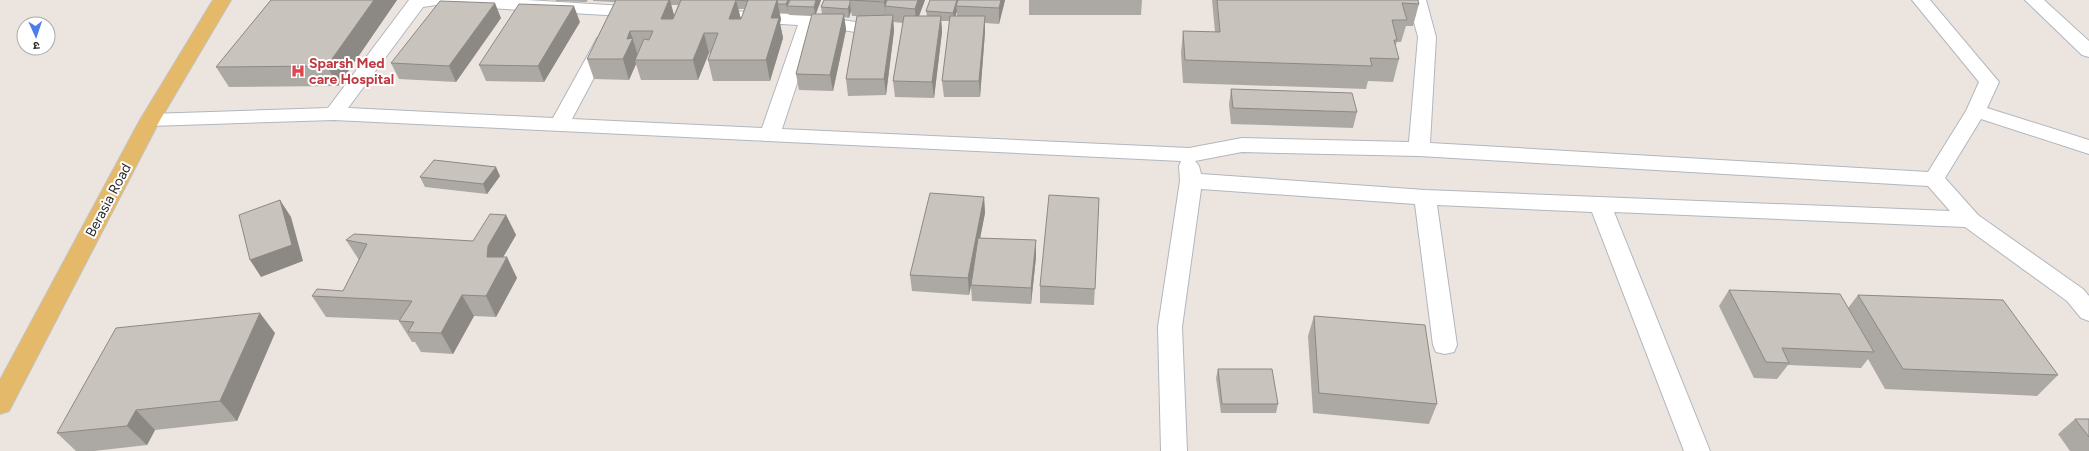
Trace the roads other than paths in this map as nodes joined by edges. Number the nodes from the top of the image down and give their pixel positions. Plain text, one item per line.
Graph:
1 (222, 0) edge
2 (1417, 0) edge
3 (1921, 0) edge
4 (2034, 0) edge
5 (621, 11) junction
6 (660, 13) edge
7 (692, 14) edge
8 (809, 20) junction
9 (862, 28) edge
10 (2089, 52) edge
11 (1976, 111) junction
12 (334, 114) junction
13 (150, 120) junction
14 (559, 125) junction
15 (770, 134) junction
16 (2089, 147) edge
17 (1419, 149) junction
18 (1188, 155) junction
19 (1934, 179) junction
20 (1191, 181) junction
21 (1425, 197) junction
22 (1600, 204) junction
23 (1970, 220) junction
24 (2089, 312) edge
25 (1444, 345) dead end
26 (0, 404) edge
27 (1174, 451) edge
28 (1697, 451) edge

1 - 13 main road, Berasia Road
2 - 17 street
3 - 11 street
4 - 10 street
5 - 6 street
5 - 12 street
5 - 14 street
7 - 8 street
8 - 9 street
8 - 15 street
11 - 16 street
11 - 19 street
12 - 13 street
12 - 14 street
13 - 26 main road, Berasia Road
14 - 15 street
15 - 18 street
17 - 18 street
17 - 19 street
18 - 20 street
19 - 23 street
20 - 21 street
20 - 27 street
21 - 22 street
21 - 25 street
22 - 23 street
22 - 28 street
23 - 24 street

